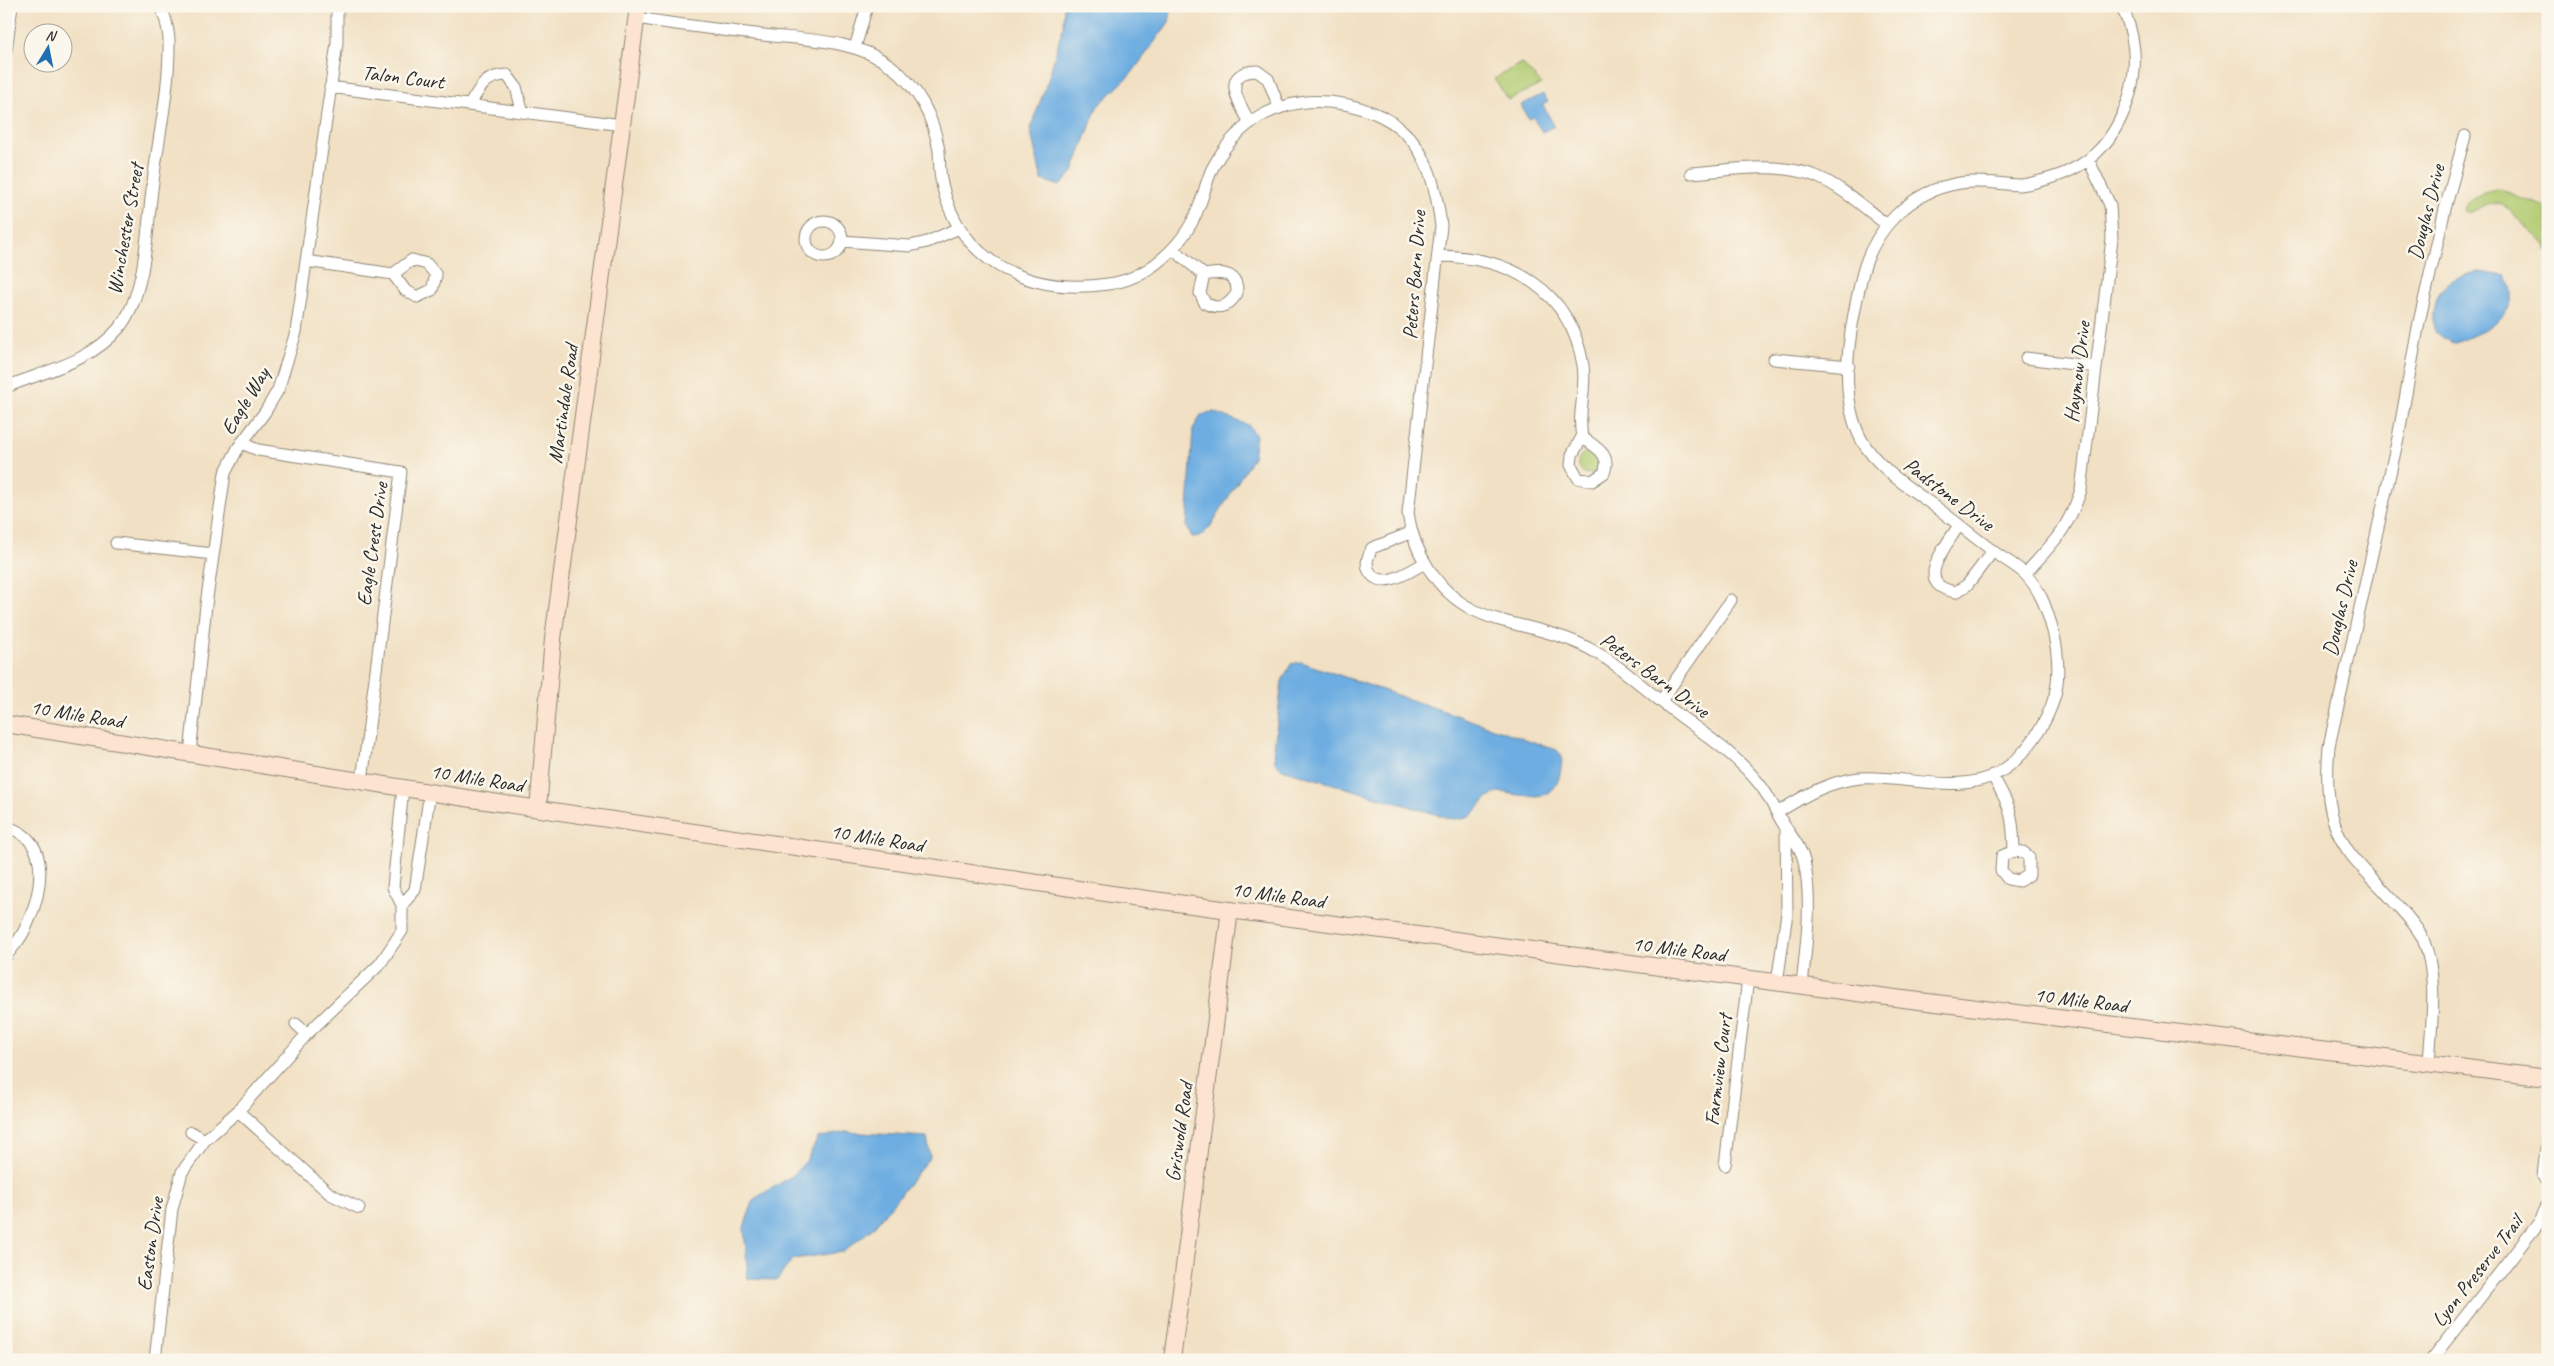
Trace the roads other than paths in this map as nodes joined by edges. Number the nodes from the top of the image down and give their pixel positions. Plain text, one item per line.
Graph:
1 (12, 6) edge
2 (160, 6) edge
3 (337, 6) edge
4 (867, 6) edge
5 (2120, 6) edge
6 (637, 12) edge
7 (855, 48) junction
8 (6, 50) edge
9 (330, 87) junction
10 (470, 104) junction
11 (1279, 107) junction
12 (522, 110) junction
13 (1250, 123) junction
14 (622, 125) junction
15 (2465, 136) dead end
16 (2089, 161) junction
17 (1691, 173) dead end
18 (1886, 224) junction
19 (958, 228) junction
20 (842, 241) dead end
21 (1174, 249) junction
22 (1439, 256) junction
23 (306, 261) junction
24 (393, 274) dead end
25 (1204, 275) dead end
26 (2026, 358) dead end
27 (1774, 359) dead end
28 (1849, 366) junction
29 (2096, 367) junction
30 (6, 386) edge
31 (1582, 437) dead end
32 (241, 444) junction
33 (1959, 525) junction
34 (1410, 532) junction
35 (116, 543) dead end
36 (1993, 551) junction
37 (213, 554) junction
38 (1425, 563) junction
39 (2025, 574) junction
40 (1731, 600) dead end
41 (1661, 701) junction
42 (6, 724) edge
43 (190, 753) junction
44 (1992, 775) junction
45 (362, 782) junction
46 (403, 788) junction
47 (430, 792) junction
48 (538, 809) junction
49 (1777, 813) junction
50 (6, 827) edge
51 (1786, 829) junction
52 (2014, 851) dead end
53 (402, 905) junction
54 (1230, 910) junction
55 (6, 956) edge
56 (1748, 979) junction
57 (1777, 982) junction
58 (1802, 986) junction
59 (296, 1024) dead end
60 (307, 1034) junction
61 (2429, 1064) junction
62 (2548, 1078) edge
63 (238, 1111) junction
64 (191, 1132) dead end
65 (2548, 1132) edge
66 (205, 1140) junction
67 (1725, 1166) dead end
68 (2548, 1184) edge
69 (2548, 1202) edge
70 (359, 1208) dead end
71 (155, 1360) edge
72 (1172, 1360) edge
73 (2431, 1360) edge

1 - 8 street
2 - 30 street, Winchester Street
3 - 9 street, Eagle Way
4 - 7 street
5 - 16 street, Padstone Drive
6 - 7 street, Peters Barn Drive
6 - 14 main road, Martindale Road
7 - 19 street, Peters Barn Drive
9 - 10 street, Talon Court
9 - 23 street, Eagle Way
10 - 12 street, Talon Court
10 - 12 street, Talon Court
11 - 13 street, Peters Barn Drive
11 - 13 street
11 - 22 street, Peters Barn Drive
12 - 14 street, Talon Court
13 - 21 street, Peters Barn Drive
14 - 48 main road, Martindale Road
15 - 61 street, Douglas Drive
16 - 18 street, Padstone Drive
16 - 29 street, Haymow Drive
17 - 18 street
18 - 28 street, Padstone Drive
19 - 20 street
19 - 21 street, Peters Barn Drive
21 - 25 street
22 - 31 street
22 - 34 street, Peters Barn Drive
23 - 24 street
23 - 32 street, Eagle Way
26 - 29 street
27 - 28 street
28 - 33 street, Padstone Drive
29 - 39 street, Haymow Drive
32 - 37 street, Eagle Way
32 - 45 street, Eagle Crest Drive
33 - 36 street, Padstone Drive
33 - 36 street
34 - 38 street, Peters Barn Drive
34 - 38 street
35 - 37 street
36 - 39 street, Padstone Drive
37 - 43 street, Eagle Way
38 - 41 street, Peters Barn Drive
39 - 44 street, Padstone Drive
40 - 41 street
41 - 49 street, Peters Barn Drive
42 - 43 main road, 10 Mile Road
43 - 45 main road, 10 Mile Road
44 - 49 street, Padstone Drive
44 - 52 street
45 - 46 main road, 10 Mile Road
46 - 47 main road, 10 Mile Road
46 - 53 street, Easton Drive
47 - 48 main road, 10 Mile Road
47 - 53 street
48 - 54 main road, 10 Mile Road
49 - 51 street, Peters Barn Drive
50 - 55 street
51 - 57 street, Peters Barn Drive
51 - 58 street, Peters Barn Drive
53 - 60 street, Easton Drive
54 - 56 main road, 10 Mile Road
54 - 72 main road, Griswold Road
56 - 57 main road, 10 Mile Road
56 - 67 street, Farmview Court
57 - 58 main road, 10 Mile Road
58 - 61 main road, 10 Mile Road
59 - 60 street
60 - 63 street, Easton Drive
61 - 62 main road, 10 Mile Road
63 - 66 street, Easton Drive
63 - 70 street
64 - 66 street
65 - 68 street
66 - 71 street, Easton Drive
69 - 73 street, Lyon Preserve Trail

